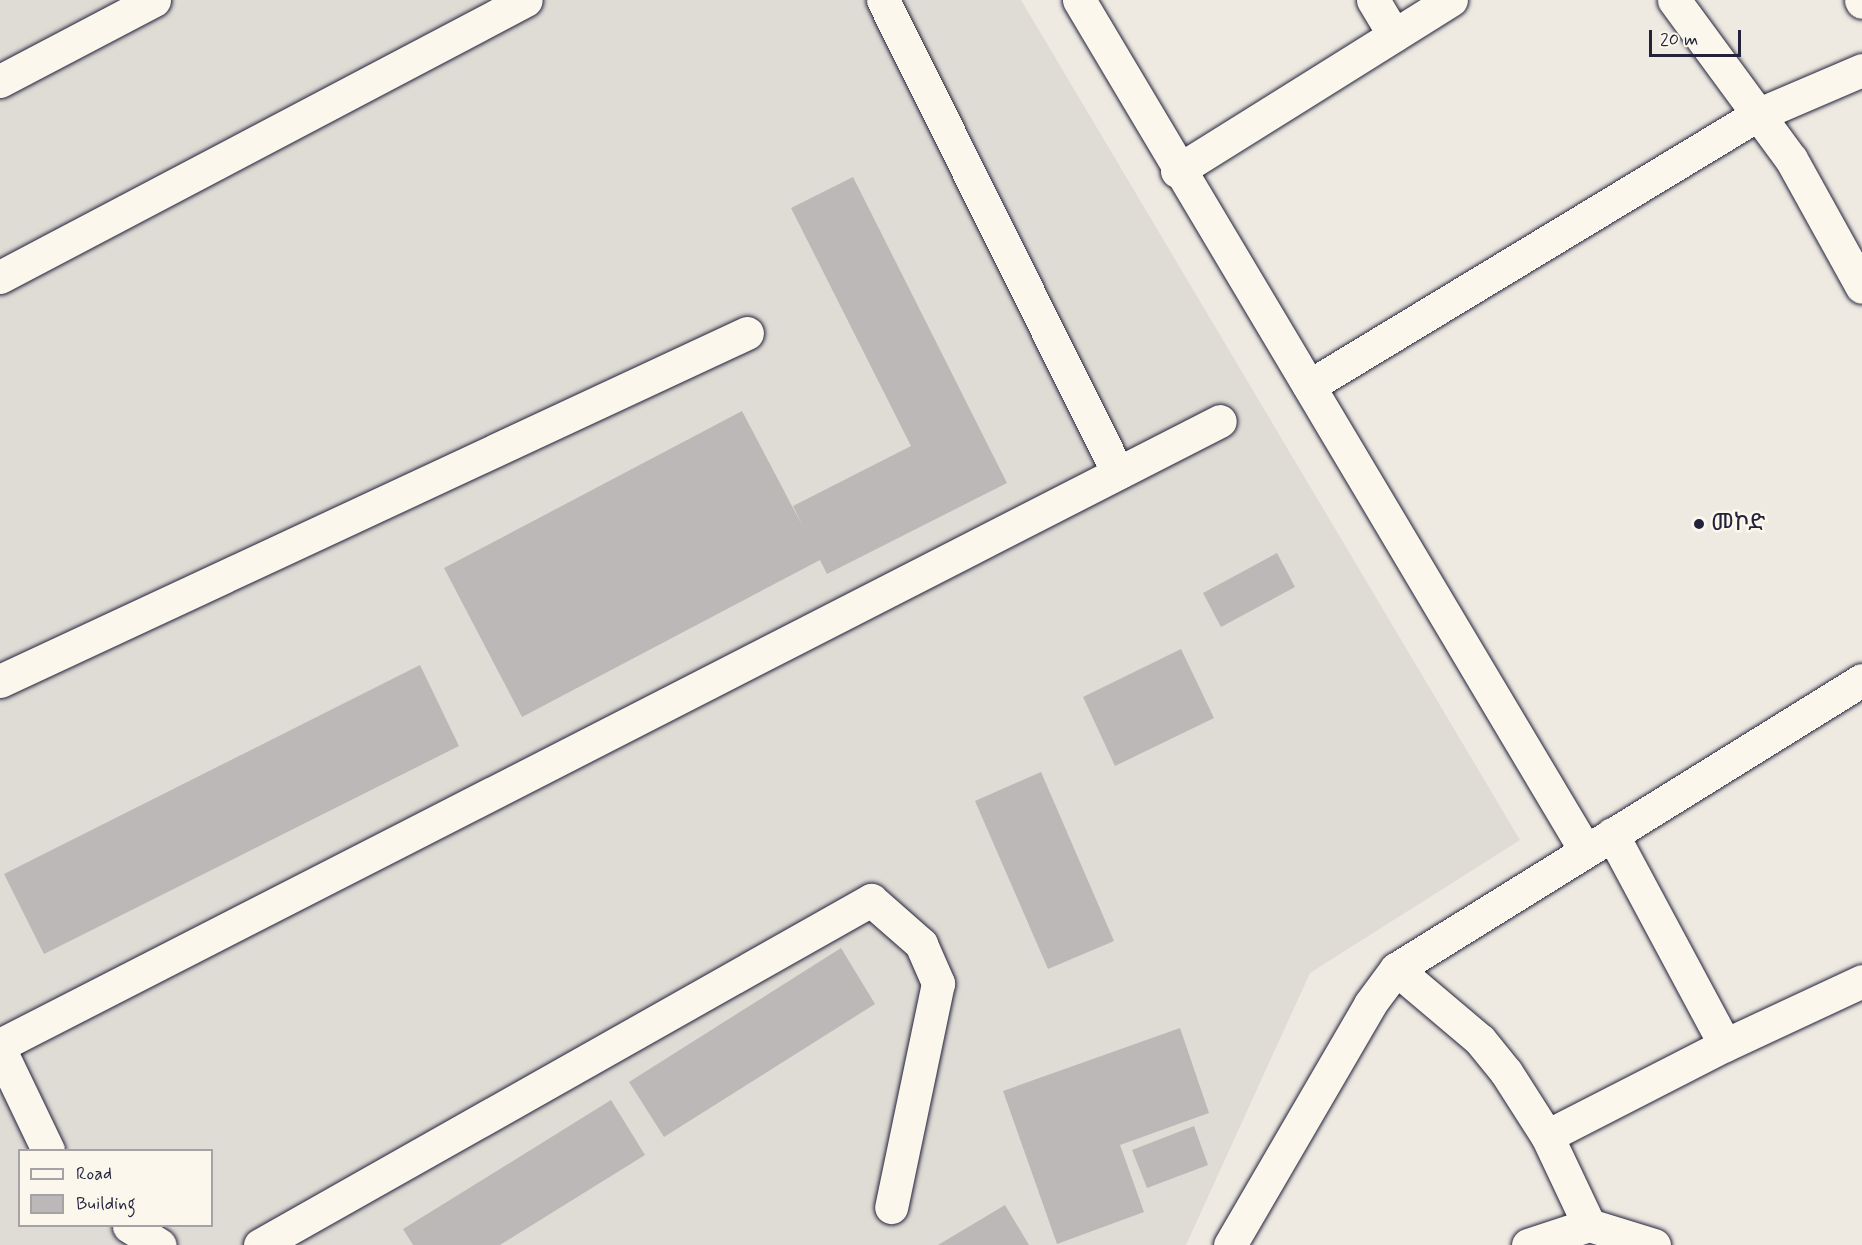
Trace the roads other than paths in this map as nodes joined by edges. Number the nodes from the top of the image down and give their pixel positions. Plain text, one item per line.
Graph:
1 (154, 0) edge
2 (526, 0) edge
3 (883, 0) edge
4 (1079, 0) edge
5 (1373, 0) edge
6 (1451, 0) edge
7 (1674, 0) edge
8 (1394, 35) junction
9 (1862, 70) edge
10 (0, 81) edge
11 (1757, 115) junction
12 (1177, 171) junction
13 (0, 277) edge
14 (1862, 287) edge
15 (747, 333) dead end
16 (1309, 386) junction
17 (1220, 421) dead end
18 (1118, 473) junction
19 (1862, 680) edge
20 (0, 681) edge
21 (1599, 842) junction
22 (1396, 969) junction
23 (1862, 981) edge
24 (1725, 1045) junction
25 (0, 1048) edge
26 (1547, 1136) junction
27 (48, 1149) edge
28 (891, 1207) dead end
29 (1589, 1225) junction
30 (131, 1227) edge
31 (160, 1245) edge
32 (260, 1245) edge
33 (1230, 1245) edge
34 (1528, 1245) edge
35 (1654, 1245) edge

1 - 10 street
2 - 13 street
3 - 18 street
4 - 12 street
5 - 8 street
6 - 8 street
7 - 11 street
8 - 12 street
9 - 11 street
11 - 14 street
11 - 16 street
12 - 16 street
15 - 20 street
16 - 21 street
17 - 18 street
18 - 25 street
19 - 21 street
21 - 22 street
21 - 24 street
22 - 26 street
22 - 33 street
23 - 24 street
24 - 26 street
25 - 27 street
26 - 29 street
28 - 32 street
29 - 34 street
29 - 35 street
30 - 31 street

